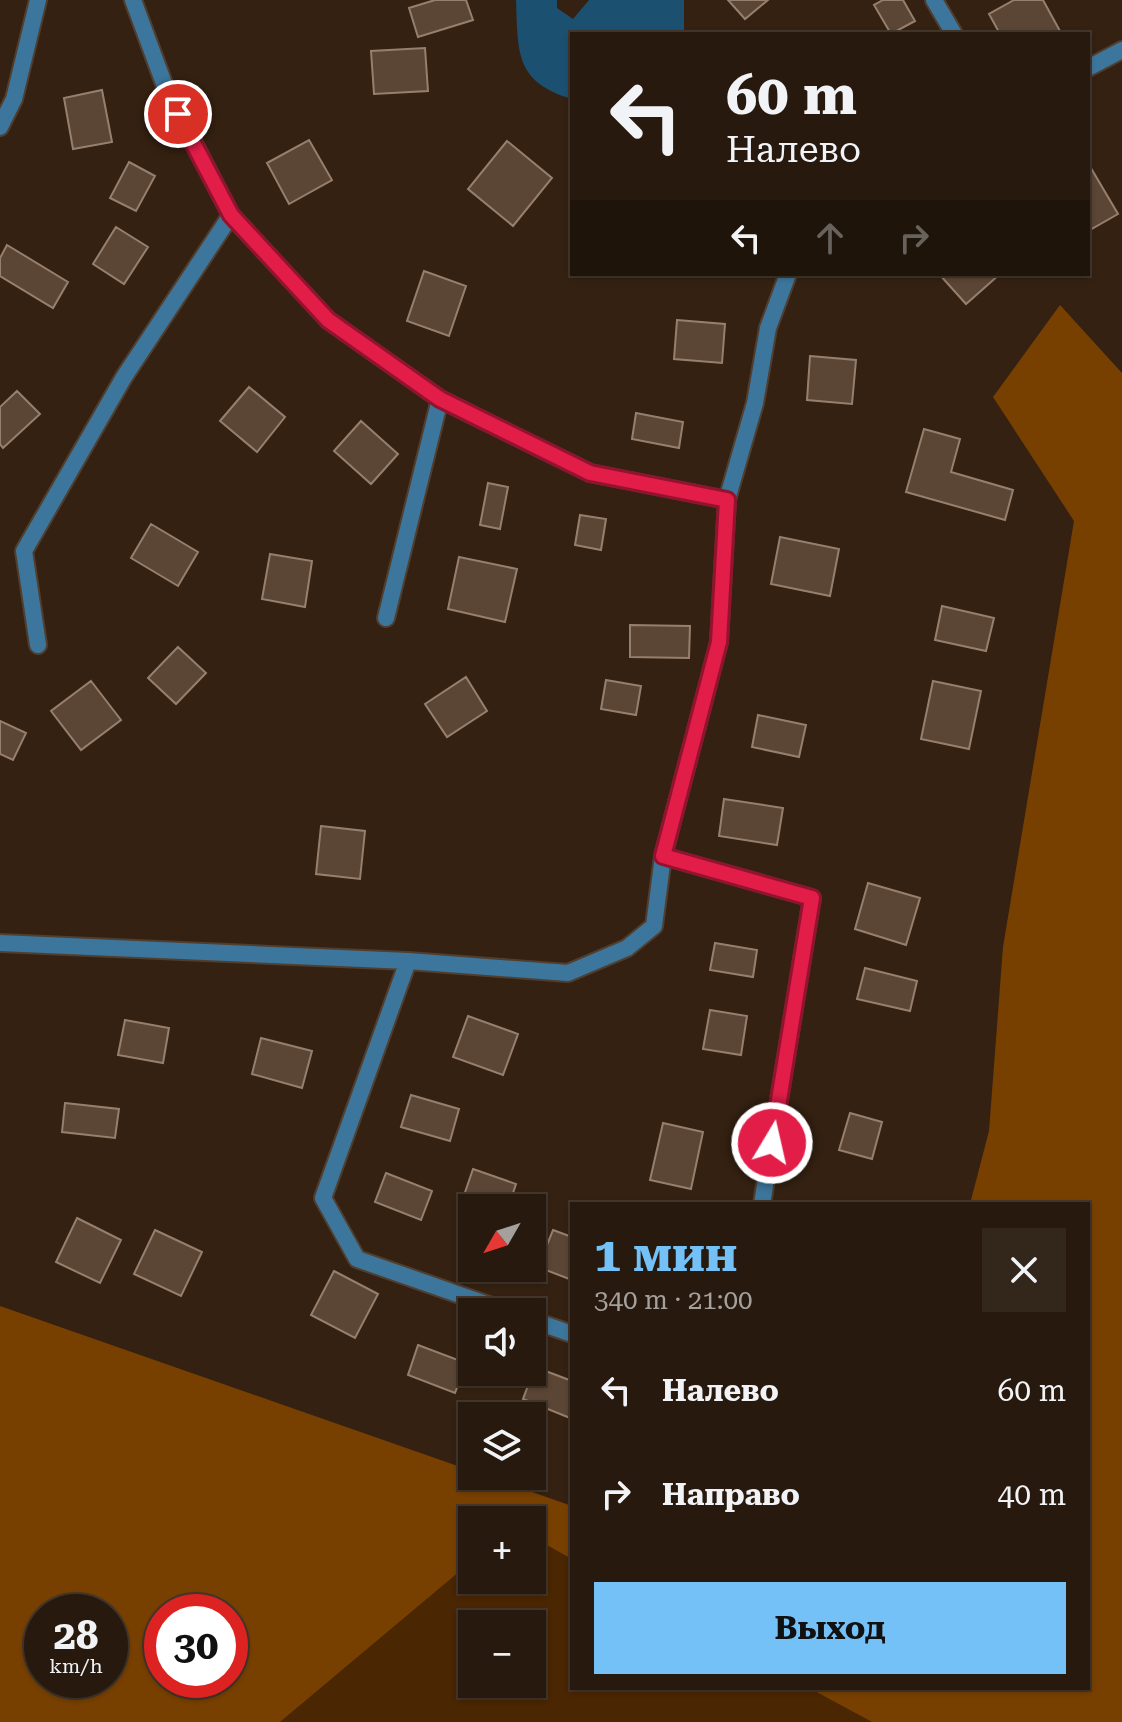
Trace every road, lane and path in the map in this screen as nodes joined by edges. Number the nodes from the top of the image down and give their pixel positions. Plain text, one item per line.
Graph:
1 (133, 0) edge
2 (934, 0) edge
3 (35, 1) edge
4 (953, 32) edge
5 (1122, 50) edge
6 (1090, 67) edge
7 (0, 127) edge
8 (231, 215) junction
9 (787, 276) edge
10 (440, 399) junction
11 (727, 500) junction
12 (386, 618) dead end
13 (38, 645) dead end
14 (663, 856) junction
15 (2, 949) edge
16 (408, 961) junction
17 (762, 1202) edge
18 (469, 1298) edge
19 (546, 1325) edge
20 (570, 1333) edge

1 - 8 street
2 - 4 street
3 - 7 street
5 - 6 street
8 - 10 street
8 - 13 street
9 - 11 street
10 - 11 street
10 - 12 street
11 - 14 street
14 - 16 street
14 - 17 street
15 - 16 street
16 - 18 street
19 - 20 street

